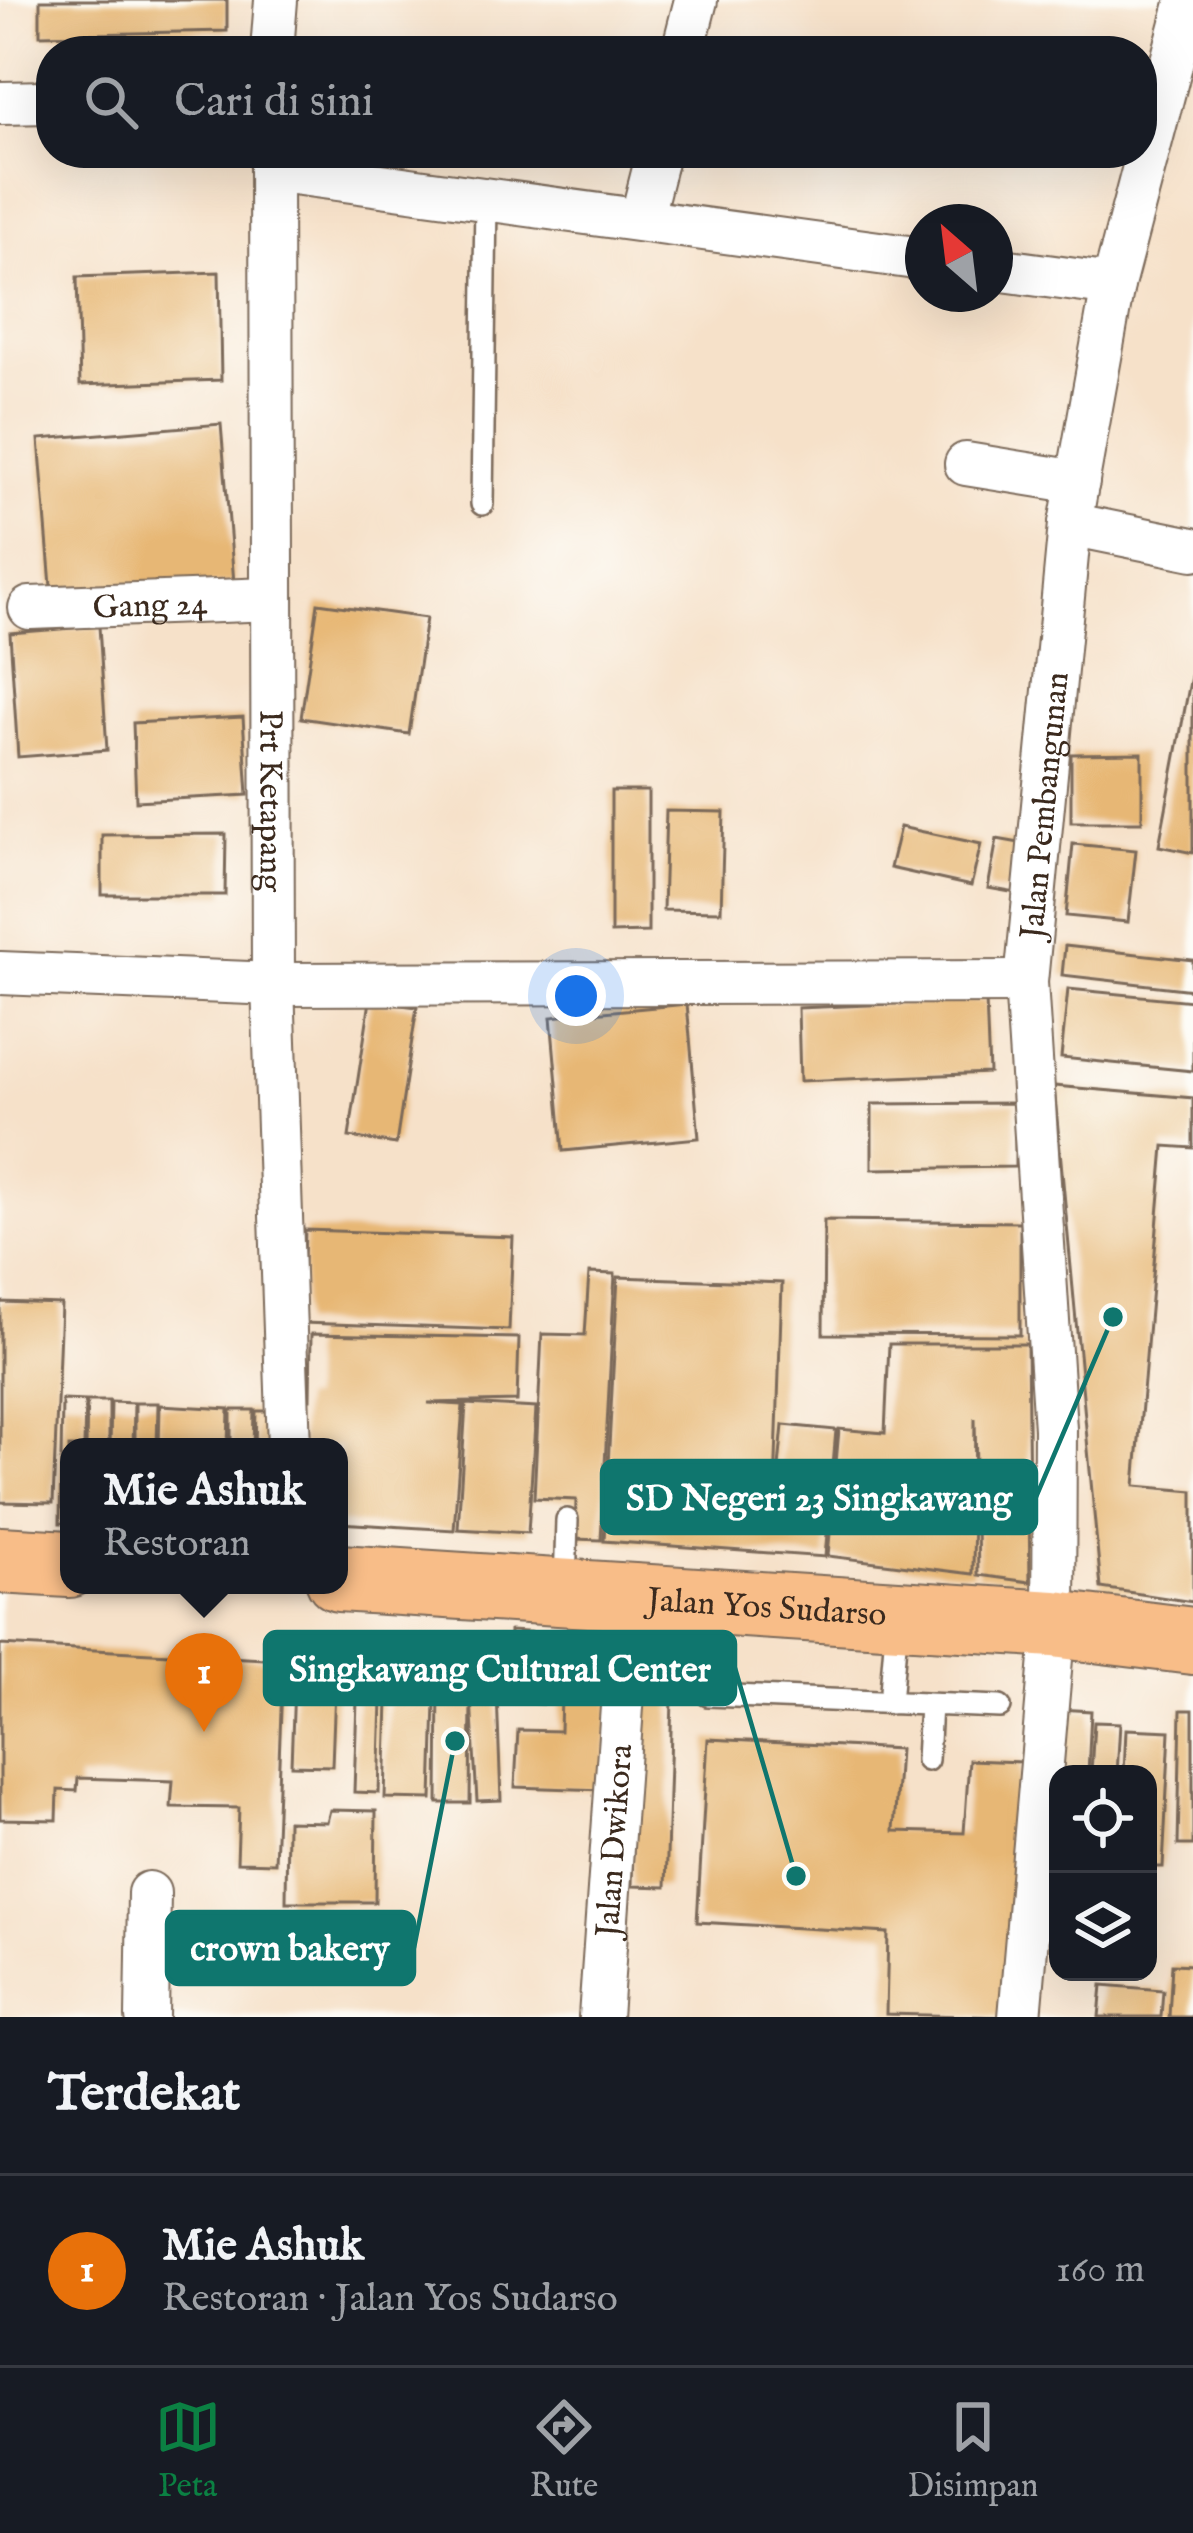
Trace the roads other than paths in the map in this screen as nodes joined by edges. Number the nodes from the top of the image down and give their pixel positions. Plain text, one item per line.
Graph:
1 (275, 0) edge
2 (696, 0) edge
3 (1188, 0) edge
4 (273, 36) edge
5 (687, 36) edge
6 (36, 102) edge
7 (0, 103) edge
8 (1157, 118) edge
9 (271, 168) edge
10 (311, 168) edge
11 (654, 168) edge
12 (1144, 168) edge
13 (486, 199) junction
14 (641, 220) junction
15 (905, 257) edge
16 (1013, 271) edge
17 (1113, 285) junction
18 (966, 464) dead end
19 (1078, 482) junction
20 (482, 504) dead end
21 (1070, 524) junction
22 (1193, 549) edge
23 (272, 599) junction
24 (30, 608) dead end
25 (0, 973) edge
26 (1026, 982) junction
27 (273, 984) junction
28 (289, 1438) edge
29 (567, 1520) dead end
30 (0, 1560) edge
31 (60, 1563) edge
32 (348, 1579) edge
33 (565, 1593) junction
34 (630, 1594) junction
35 (713, 1600) junction
36 (897, 1612) junction
37 (1054, 1624) junction
38 (1193, 1641) edge
39 (890, 1703) junction
40 (930, 1705) junction
41 (1000, 1707) dead end
42 (927, 1760) dead end
43 (149, 1892) dead end
44 (147, 2017) edge
45 (600, 2017) edge
46 (1020, 2017) edge

1 - 4 street
2 - 5 street
3 - 8 street, Jalan Pembangunan
6 - 7 street
9 - 23 street, Prt Ketapang
10 - 13 street
11 - 14 street
12 - 17 street, Jalan Pembangunan
13 - 14 street
13 - 20 lane
14 - 15 street
16 - 17 street
17 - 19 street, Jalan Pembangunan
18 - 19 street
19 - 21 street, Jalan Pembangunan
21 - 22 street
21 - 26 street, Jalan Pembangunan
23 - 24 street, Gang 24
23 - 27 street, Prt Ketapang
25 - 27 street
26 - 27 street
26 - 37 street, Jalan Pembangunan
27 - 28 street, Prt Ketapang
29 - 33 lane
30 - 31 main road
32 - 33 main road, Jalan Yos Sudarso
33 - 34 main road, Jalan Yos Sudarso
34 - 35 main road, Jalan Yos Sudarso
34 - 45 street, Jalan Dwikora
35 - 36 main road, Jalan Yos Sudarso
35 - 39 lane
36 - 37 main road, Jalan Yos Sudarso
36 - 39 lane
37 - 38 main road, Jalan Yos Sudarso
37 - 46 street, Jalan Pembangunan
39 - 40 lane
40 - 41 lane
40 - 42 lane
43 - 44 street

